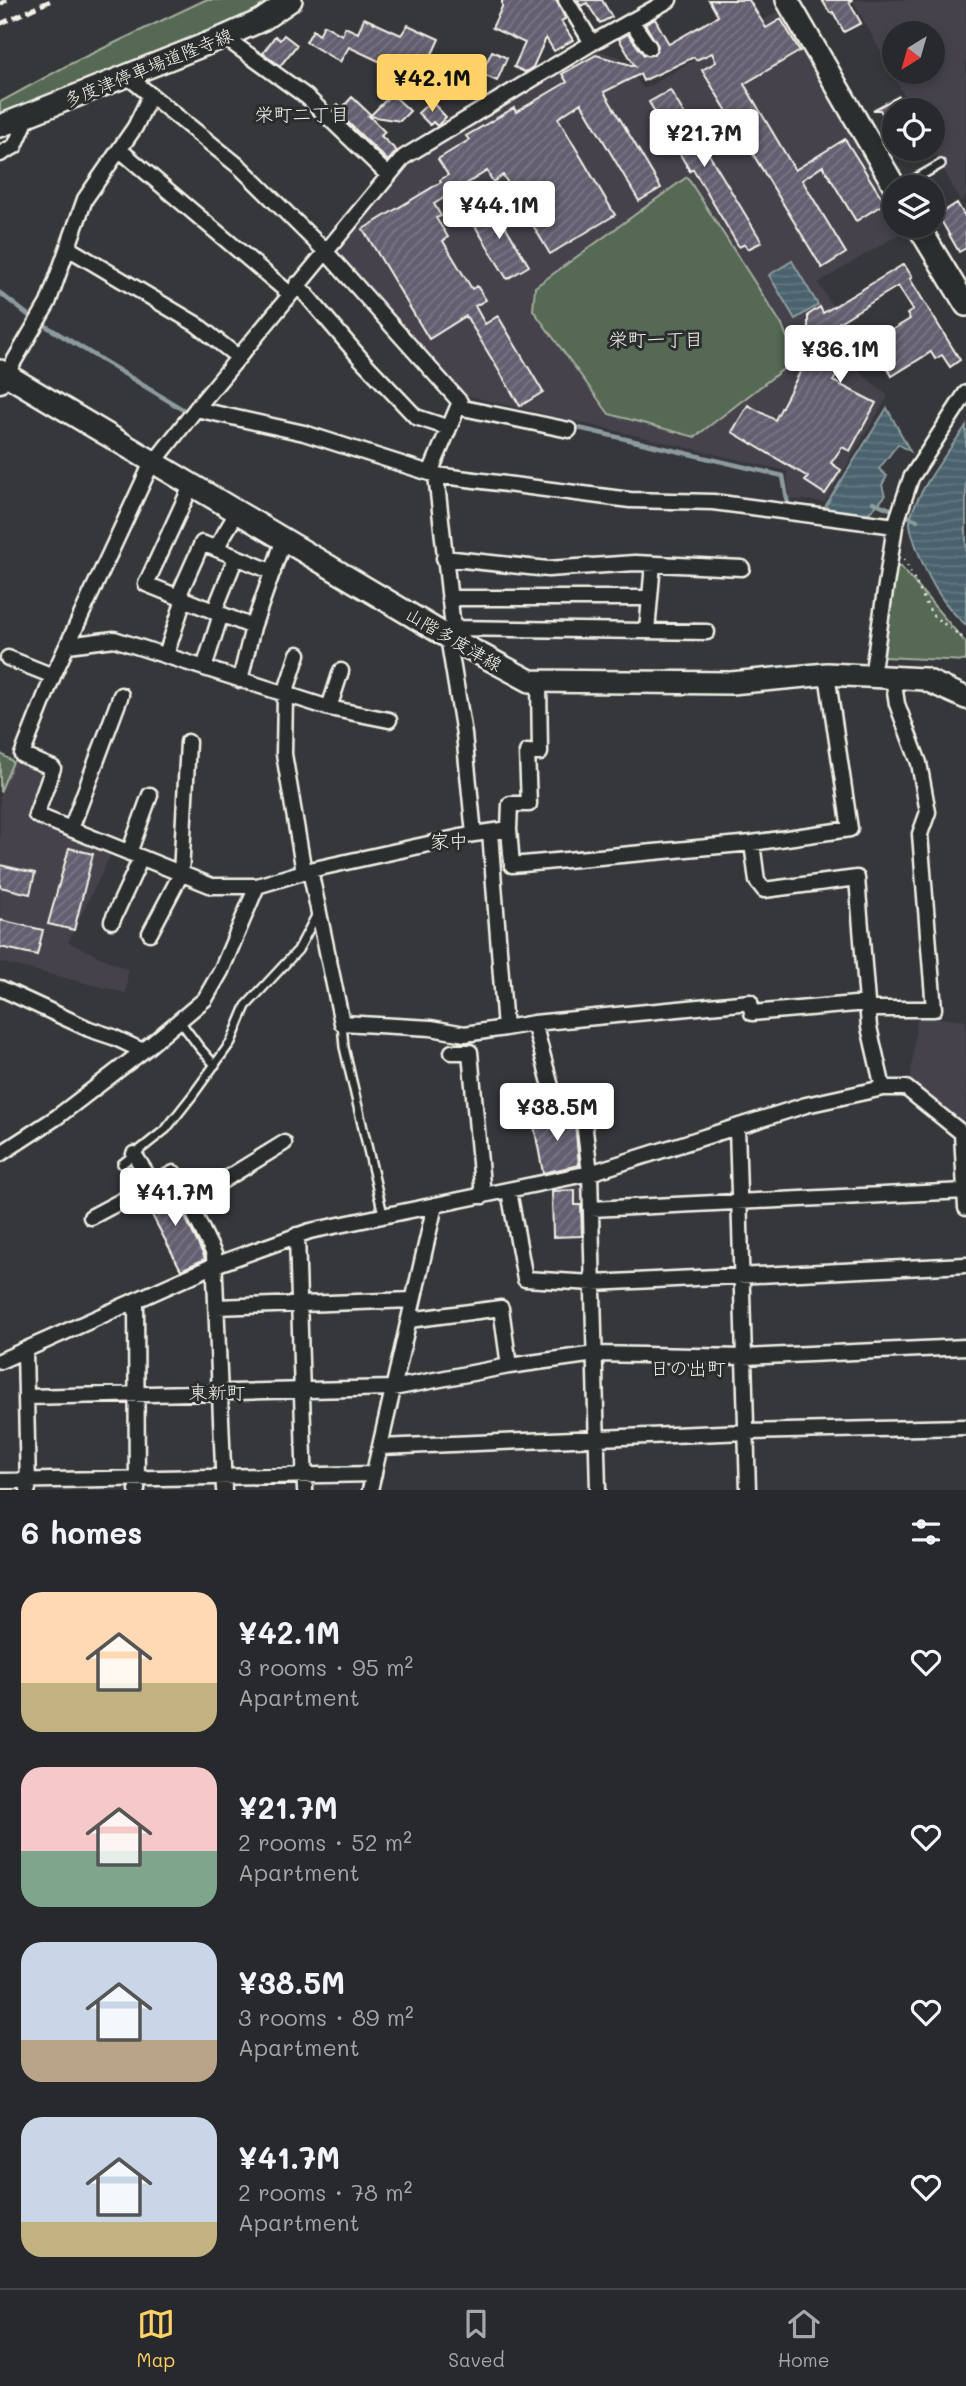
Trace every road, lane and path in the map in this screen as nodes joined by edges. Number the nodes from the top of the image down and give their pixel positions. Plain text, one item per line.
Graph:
1 (291, 0) edge
2 (566, 0) edge
3 (669, 0) edge
4 (788, 0) edge
5 (631, 21) junction
6 (224, 37) junction
7 (592, 43) junction
8 (649, 47) dead end
9 (127, 76) junction
10 (150, 96) junction
11 (29, 114) junction
12 (0, 127) edge
13 (120, 150) junction
14 (0, 154) edge
15 (941, 164) dead end
16 (388, 175) junction
17 (887, 175) edge
18 (922, 175) edge
19 (925, 238) edge
20 (68, 248) junction
21 (326, 252) junction
22 (294, 289) junction
23 (966, 305) edge
24 (238, 357) junction
25 (2, 377) edge
26 (966, 393) edge
27 (458, 407) junction
28 (196, 409) junction
29 (449, 428) junction
30 (569, 430) dead end
31 (156, 462) junction
32 (433, 474) junction
33 (192, 484) junction
34 (238, 511) junction
35 (894, 532) junction
36 (284, 539) junction
37 (216, 548) junction
38 (236, 557) junction
39 (444, 558) junction
40 (653, 564) junction
41 (742, 568) dead end
42 (273, 572) junction
43 (181, 598) junction
44 (449, 598) junction
45 (650, 598) junction
46 (218, 613) junction
47 (253, 627) junction
48 (647, 631) junction
49 (451, 632) junction
50 (707, 632) dead end
51 (966, 640) edge
52 (68, 645) junction
53 (298, 654) dead end
54 (166, 655) junction
55 (8, 658) dead end
56 (204, 668) junction
57 (341, 671) dead end
58 (827, 674) junction
59 (53, 676) junction
60 (883, 677) junction
61 (240, 680) junction
62 (539, 681) junction
63 (285, 694) junction
64 (121, 695) dead end
65 (966, 698) edge
66 (328, 708) junction
67 (389, 720) dead end
68 (188, 742) dead end
69 (150, 796) dead end
70 (71, 829) junction
71 (509, 830) junction
72 (490, 832) junction
73 (474, 834) junction
74 (751, 844) junction
75 (135, 856) junction
76 (307, 871) junction
77 (180, 874) junction
78 (257, 886) junction
79 (318, 911) junction
80 (112, 921) dead end
81 (150, 933) dead end
82 (0, 988) edge
83 (868, 1006) junction
84 (180, 1021) junction
85 (342, 1023) junction
86 (534, 1023) junction
87 (505, 1028) junction
88 (143, 1051) junction
89 (452, 1052) dead end
90 (215, 1065) junction
91 (883, 1088) junction
92 (737, 1127) junction
93 (284, 1143) dead end
94 (0, 1154) edge
95 (134, 1154) junction
96 (121, 1164) dead end
97 (590, 1173) junction
98 (153, 1184) junction
99 (509, 1191) junction
100 (965, 1191) edge
101 (483, 1195) junction
102 (739, 1201) junction
103 (188, 1202) junction
104 (435, 1205) junction
105 (966, 1208) edge
106 (592, 1209) junction
107 (383, 1214) junction
108 (92, 1217) dead end
109 (297, 1235) junction
110 (215, 1265) junction
111 (966, 1265) edge
112 (741, 1276) junction
113 (593, 1283) junction
114 (136, 1300) junction
115 (414, 1300) junction
116 (299, 1304) junction
117 (216, 1307) junction
118 (409, 1320) junction
119 (966, 1347) edge
120 (25, 1350) junction
121 (595, 1354) junction
122 (744, 1357) junction
123 (0, 1361) edge
124 (509, 1366) junction
125 (393, 1388) junction
126 (302, 1390) junction
127 (218, 1393) junction
128 (136, 1395) junction
129 (26, 1397) junction
130 (966, 1427) edge
131 (746, 1432) junction
132 (597, 1438) junction
133 (380, 1447) junction
134 (374, 1474) junction
135 (0, 1481) edge
136 (224, 1483) edge
137 (304, 1483) edge
138 (137, 1484) edge
139 (178, 1484) edge
140 (28, 1485) edge
141 (370, 1490) edge
142 (598, 1490) edge
143 (748, 1490) edge

1 - 6 main road, 多度津停車場道隆寺線
2 - 7 street
3 - 5 street
4 - 17 main road
5 - 7 street
5 - 8 street
6 - 9 main road, 多度津停車場道隆寺線
6 - 16 street
7 - 16 street
9 - 10 street
9 - 11 main road, 多度津停車場道隆寺線
10 - 13 street
10 - 21 street
11 - 12 main road, 多度津停車場道隆寺線
11 - 14 street
13 - 20 street
13 - 22 street
15 - 18 lane
16 - 21 street
19 - 23 main road
20 - 24 street
20 - 25 street
21 - 22 street
21 - 27 street
22 - 24 street
22 - 29 street
24 - 28 street
25 - 31 main road, 山階多度津線
26 - 35 street
27 - 29 street
27 - 30 street
28 - 31 street
28 - 32 street
29 - 32 street
31 - 33 main road, 山階多度津線
31 - 52 street
32 - 35 street
32 - 39 street
33 - 34 main road, 山階多度津線
33 - 43 street
34 - 36 main road, 山階多度津線
34 - 37 street
35 - 51 path
35 - 60 street
36 - 42 street
36 - 49 main road, 山階多度津線
37 - 38 street
37 - 43 street
38 - 42 street
38 - 46 street
39 - 40 street
39 - 44 street
40 - 41 street
40 - 45 street
42 - 47 street
43 - 46 street
43 - 54 street
44 - 45 street
44 - 49 street
45 - 48 street
46 - 47 street
46 - 56 street
47 - 61 street
48 - 49 street
48 - 50 street
49 - 62 main road, 山階多度津線
49 - 73 street
52 - 54 street
52 - 59 street
53 - 63 street
54 - 56 street
55 - 59 street
56 - 61 street
57 - 66 street
58 - 60 main road, 山階多度津線
58 - 62 main road, 山階多度津線
58 - 74 street
59 - 70 street
60 - 65 main road, 山階多度津線
60 - 83 street
61 - 63 street
62 - 71 street
63 - 66 street
63 - 76 street
64 - 70 street
66 - 67 street
68 - 77 street
69 - 75 street
70 - 75 street
71 - 72 street
71 - 74 street
72 - 73 street
72 - 87 street
73 - 76 street
74 - 83 street
75 - 77 street
75 - 80 street
76 - 78 street
76 - 79 street
77 - 78 street
77 - 81 street
78 - 84 street
79 - 85 street
79 - 90 lane
82 - 88 street
83 - 86 street
83 - 91 street
84 - 88 street
84 - 90 lane
85 - 87 street
85 - 107 lane
86 - 87 street
86 - 97 street
88 - 94 street
89 - 101 street
90 - 95 lane
91 - 92 street
91 - 100 street
92 - 97 street
92 - 102 street
93 - 103 street
95 - 96 lane
95 - 98 street
97 - 99 street
97 - 106 street
98 - 103 street
98 - 108 street
99 - 101 street
99 - 113 street
100 - 102 street
100 - 105 street
101 - 104 street
102 - 106 street
102 - 112 street
103 - 110 street
104 - 107 street
104 - 115 street
106 - 113 street
107 - 109 street
109 - 110 street
109 - 116 street
110 - 114 street
110 - 117 street
111 - 112 street
112 - 113 street
112 - 122 street
113 - 121 street
114 - 120 street
114 - 128 street
115 - 116 street
115 - 118 street
116 - 117 street
116 - 126 street
117 - 127 street
118 - 124 street
118 - 125 street
119 - 122 street
120 - 123 street
120 - 129 street
121 - 122 street
121 - 124 street
121 - 132 street
122 - 131 street
124 - 125 street
125 - 126 street
125 - 133 street
126 - 127 street
126 - 137 street
127 - 128 street
127 - 136 street
128 - 129 street
128 - 138 street
129 - 140 street
130 - 131 street
131 - 132 street
131 - 143 street
132 - 133 street
132 - 142 street
133 - 134 street
134 - 137 street
134 - 141 street
135 - 140 street
136 - 137 street
136 - 139 street
138 - 139 street
138 - 140 street

